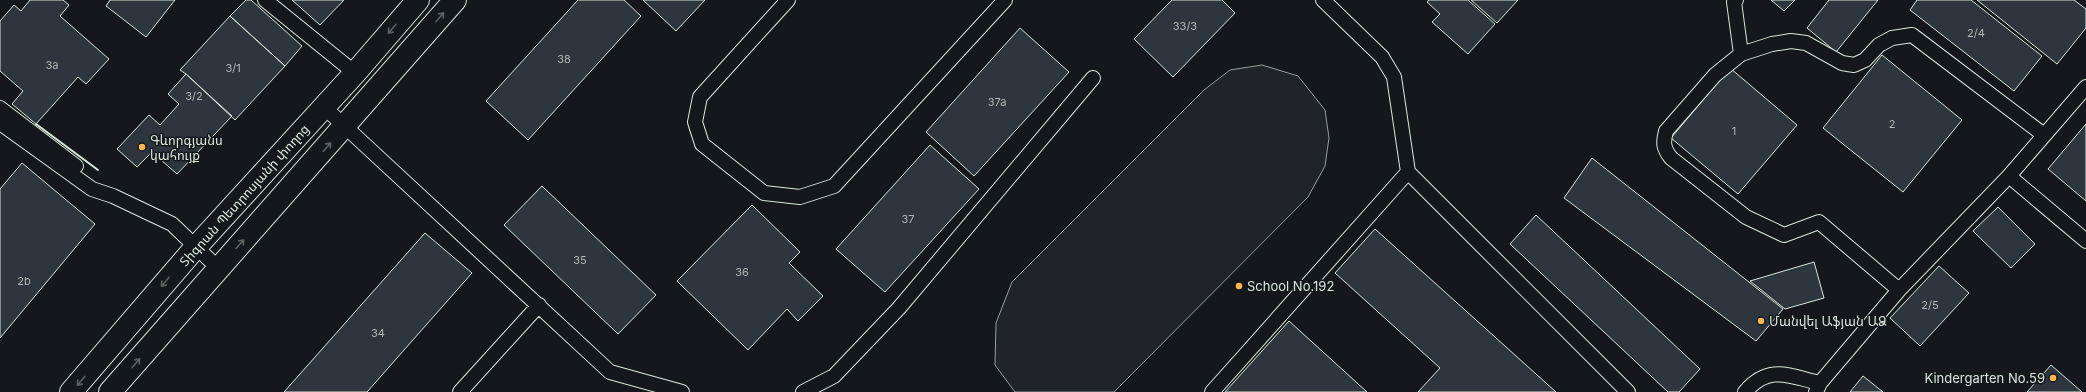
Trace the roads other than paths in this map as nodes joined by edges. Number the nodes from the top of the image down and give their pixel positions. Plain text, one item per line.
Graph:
1 (265, 0) edge
2 (418, 0) edge
3 (455, 0) edge
4 (788, 0) edge
5 (1005, 0) edge
6 (1324, 0) edge
7 (1736, 0) edge
8 (1741, 54) junction
9 (355, 72) junction
10 (1093, 78) dead end
11 (2086, 87) edge
12 (324, 107) junction
13 (0, 108) edge
14 (0, 123) edge
15 (346, 126) junction
16 (2044, 135) junction
17 (1408, 172) junction
18 (2009, 176) junction
19 (113, 196) junction
20 (2086, 241) edge
21 (195, 248) junction
22 (218, 268) junction
23 (1899, 290) junction
24 (538, 305) junction
25 (1818, 387) edge
26 (71, 392) edge
27 (110, 392) edge
28 (460, 392) edge
29 (682, 392) edge
30 (803, 392) edge
31 (1212, 392) edge
32 (1628, 392) edge
33 (1745, 392) edge

1 - 9 lane
2 -> 9 main road, Տիգրան Պետրոսյանի փողոց
15 -> 3 main road
4 - 5 lane
6 - 17 lane
7 - 8 lane
8 - 16 lane
8 - 23 lane
9 - 12 main road, Տիգրան Պետրոսյանի փողոց
10 - 30 lane
11 - 16 lane
12 - 15 lane
12 - 21 main road, Տիգրան Պետրոսյանի փողոց
13 - 19 lane
14 - 19 lane
22 -> 15 main road
15 - 24 lane
16 - 18 lane
17 - 31 lane
17 - 32 lane
18 - 20 lane
18 - 23 lane
19 - 21 lane
21 - 22 lane
21 -> 26 main road, Տիգրան Պետրոսյանի փողոց
27 -> 22 main road
23 - 25 lane
24 - 28 lane
24 - 29 lane
25 - 33 lane

